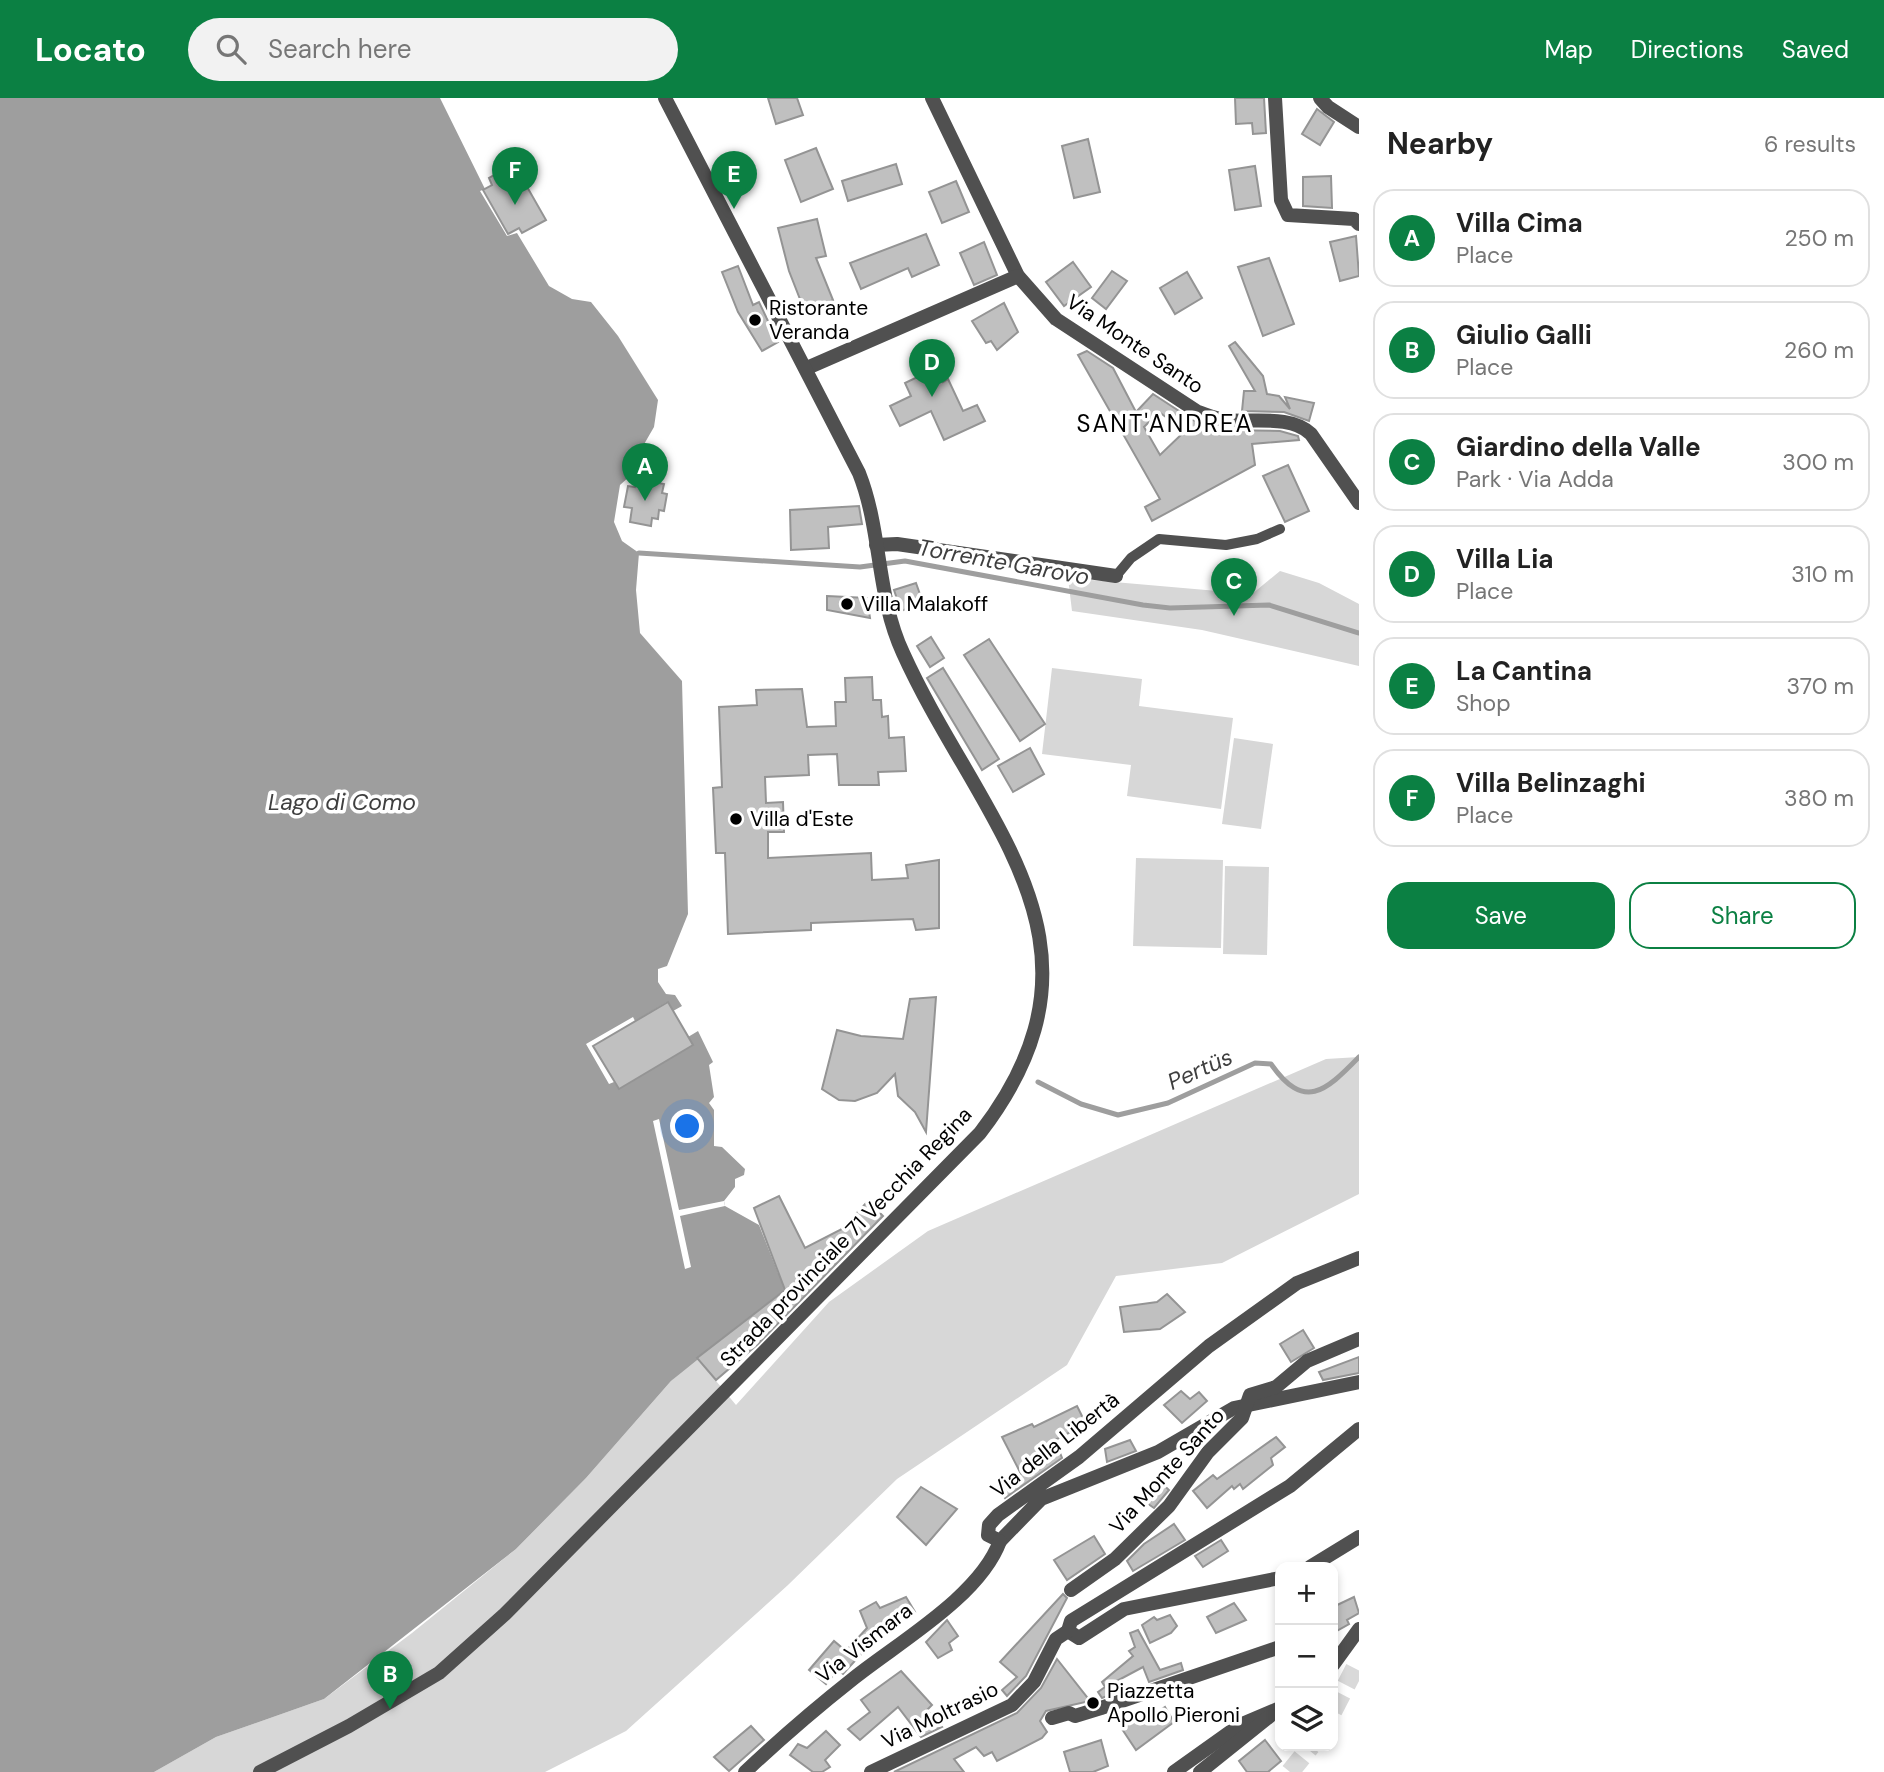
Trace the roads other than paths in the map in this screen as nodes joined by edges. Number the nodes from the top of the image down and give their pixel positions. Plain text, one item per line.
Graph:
1 (665, 98) edge
2 (932, 98) edge
3 (1275, 98) edge
4 (1320, 98) edge
5 (1359, 127) edge
6 (1359, 223) edge
7 (1018, 276) junction
8 (807, 368) junction
9 (1359, 503) edge
10 (1280, 529) dead end
11 (876, 550) junction
12 (1116, 576) joint
13 (1359, 1258) edge
14 (1359, 1339) edge
15 (1359, 1382) edge
16 (1247, 1406) junction
17 (1359, 1429) edge
18 (1359, 1537) edge
19 (1000, 1541) junction
20 (1318, 1562) edge
21 (1275, 1579) edge
22 (1072, 1590) dead end
23 (1068, 1631) junction
24 (1354, 1634) edge
25 (1275, 1649) edge
26 (1338, 1658) edge
27 (1275, 1710) edge
28 (1275, 1711) edge
29 (1052, 1718) dead end
30 (260, 1772) edge
31 (745, 1772) edge
32 (871, 1772) edge
33 (1174, 1772) edge
34 (1200, 1772) edge

1 - 8 street, Strada provinciale 71 Vecchia Regina
2 - 7 street, Via Monte Santo
3 - 6 street
4 - 5 street
7 - 8 street
7 - 9 street, Via Monte Santo
8 - 11 street, Strada provinciale 71 Vecchia Regina
10 - 12 lane
11 - 12 street
11 - 30 street, Strada provinciale 71 Vecchia Regina
13 - 19 street, Via della Libertà
14 - 16 street, Via Monte Santo
15 - 16 street, Via della Libertà
16 - 19 street, Via della Libertà
16 - 22 street, Via Monte Santo
17 - 23 street
18 - 20 street
19 - 31 street, Via Vismara
21 - 23 street
23 - 32 street, Via Moltrasio
24 - 26 street
25 - 29 street
27 - 33 street
28 - 34 street

